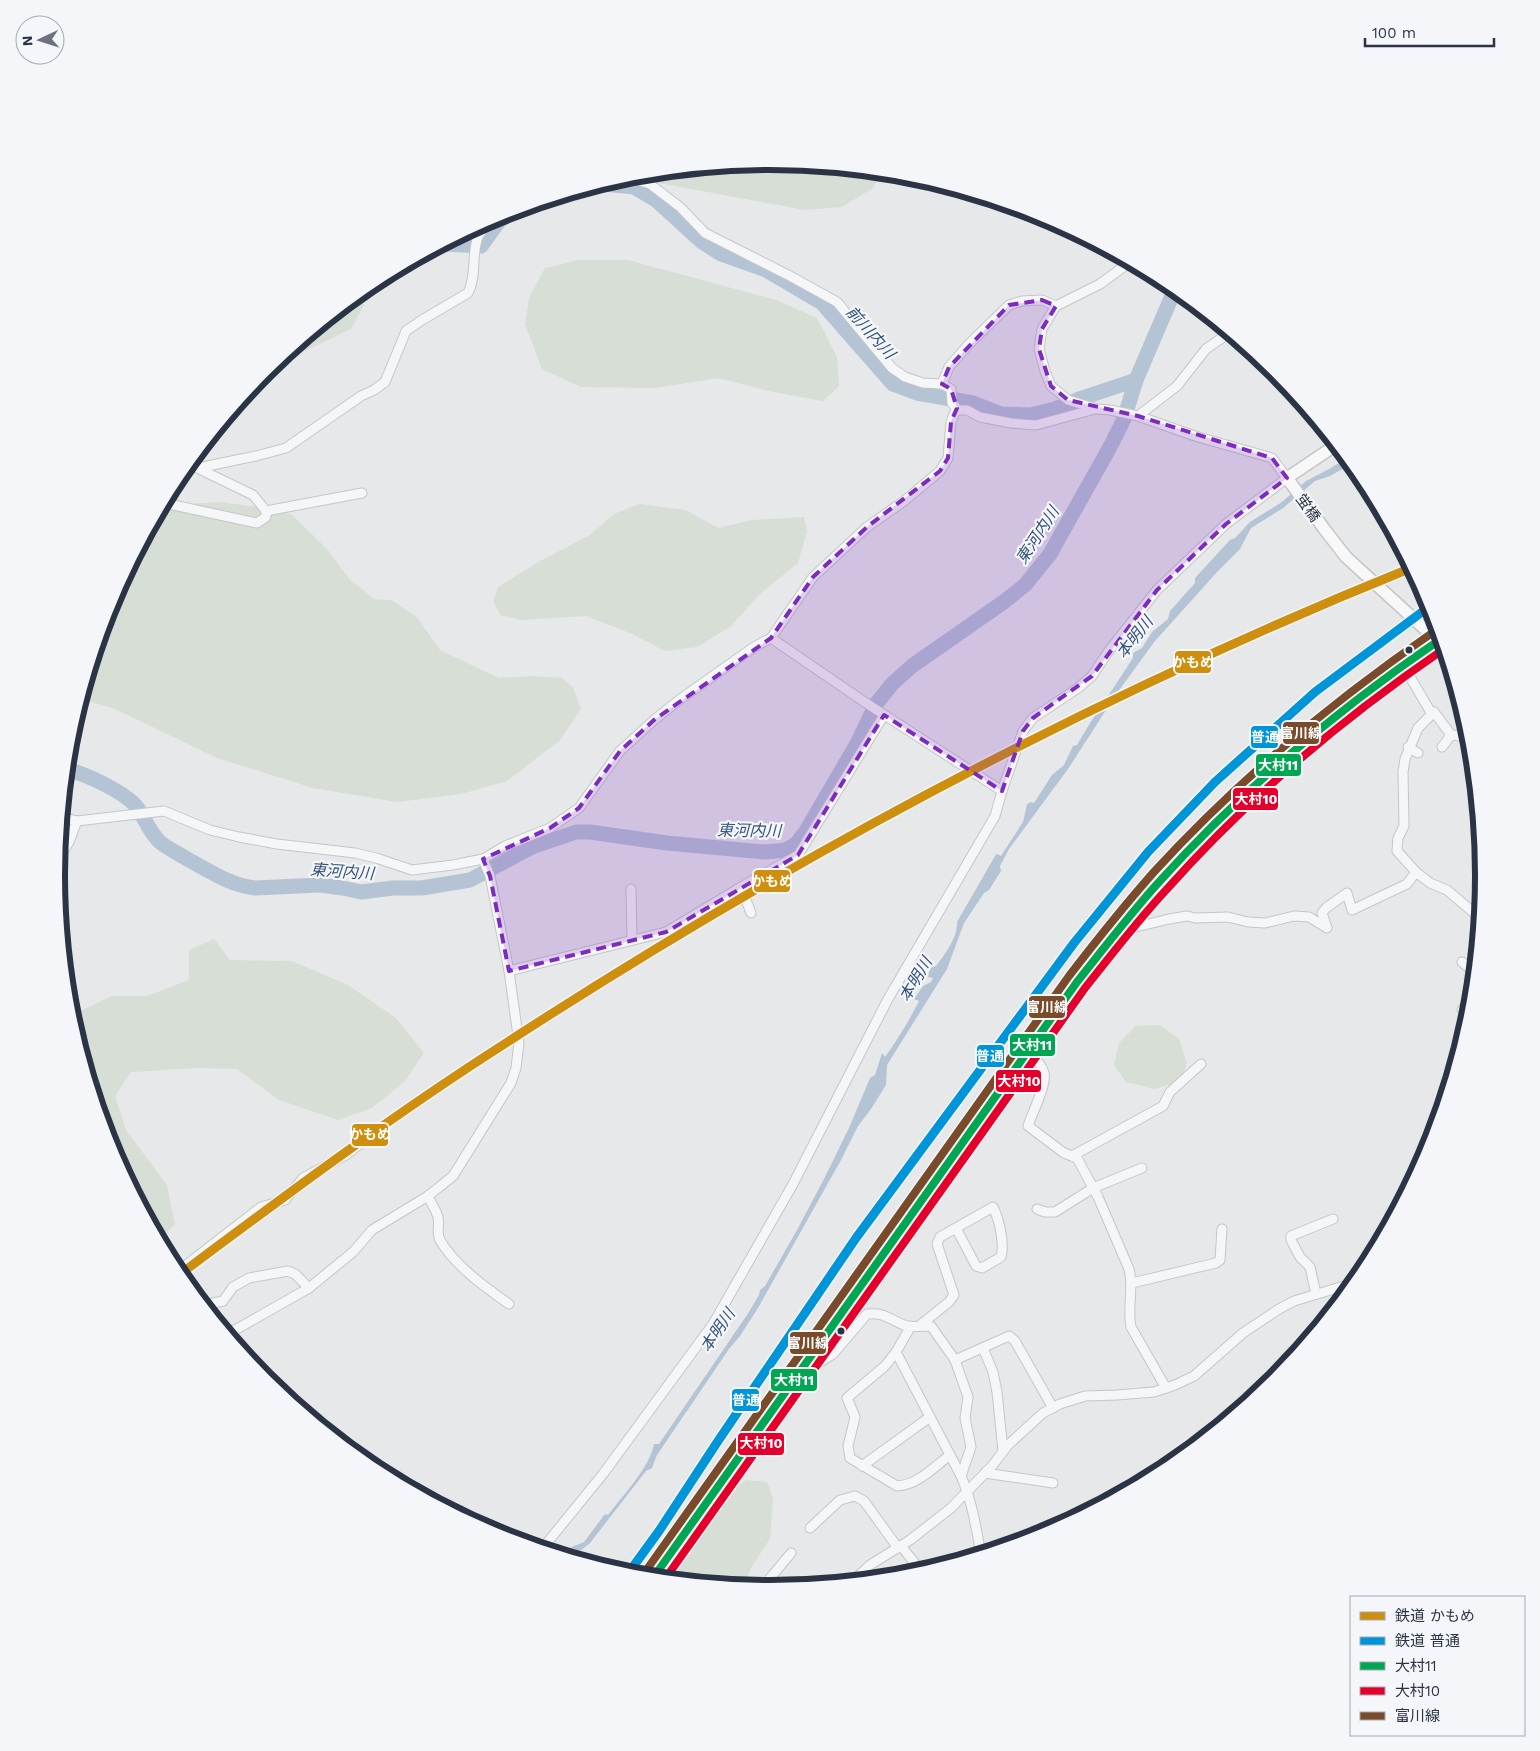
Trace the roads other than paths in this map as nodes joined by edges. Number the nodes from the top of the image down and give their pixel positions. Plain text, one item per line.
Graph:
1 (645, 182) edge
2 (481, 233) edge
3 (1124, 266) edge
4 (1056, 306) junction
5 (1224, 336) edge
6 (942, 384) junction
7 (955, 407) junction
8 (1097, 409) junction
9 (1135, 416) junction
10 (1331, 449) edge
11 (198, 468) joint
12 (1290, 481) junction
13 (362, 493) dead end
14 (171, 504) edge
15 (266, 511) junction
16 (1432, 634) edge
17 (771, 638) junction
18 (1435, 642) edge
19 (1403, 665) junction
20 (881, 712) junction
21 (1434, 712) junction
22 (1451, 734) junction
23 (1460, 735) edge
24 (1408, 747) junction
25 (1442, 747) dead end
26 (1418, 753) dead end
27 (1405, 759) junction
28 (1409, 780) dead end
29 (1002, 791) junction
30 (68, 819) edge
31 (77, 821) junction
32 (66, 846) edge
33 (483, 860) junction
34 (1416, 872) junction
35 (742, 887) junction
36 (631, 889) dead end
37 (1473, 912) edge
38 (751, 913) dead end
39 (1127, 920) junction
40 (632, 940) junction
41 (1462, 962) dead end
42 (1469, 968) edge
43 (509, 971) junction
44 (1026, 1051) junction
45 (1201, 1064) dead end
46 (359, 1135) dead end
47 (1072, 1156) junction
48 (1142, 1168) dead end
49 (1093, 1188) junction
50 (428, 1196) junction
51 (1037, 1209) dead end
52 (1333, 1219) dead end
53 (956, 1228) junction
54 (1222, 1228) dead end
55 (184, 1266) edge
56 (1132, 1283) junction
57 (1342, 1287) edge
58 (309, 1288) junction
59 (1316, 1294) junction
60 (210, 1304) edge
61 (508, 1304) dead end
62 (915, 1326) junction
63 (233, 1331) edge
64 (983, 1348) junction
65 (896, 1352) junction
66 (810, 1358) junction
67 (955, 1360) junction
68 (1166, 1388) junction
69 (1053, 1408) junction
70 (930, 1417) junction
71 (1003, 1451) junction
72 (950, 1455) junction
73 (862, 1466) junction
74 (985, 1473) junction
75 (962, 1476) junction
76 (1053, 1482) dead end
77 (968, 1491) junction
78 (810, 1528) dead end
79 (546, 1544) edge
80 (899, 1547) junction
81 (980, 1548) edge
82 (791, 1552) dead end
83 (916, 1565) edge
84 (657, 1571) edge
85 (860, 1574) edge
86 (768, 1580) edge

1 - 6 street
2 - 11 street
3 - 4 street
4 - 6 street
4 - 8 street
5 - 9 street
6 - 7 street
7 - 8 street
7 - 17 street
8 - 9 street
9 - 12 street
10 - 12 street
11 - 15 street
12 - 16 street, 蛍橋
12 - 29 street
13 - 15 street
14 - 15 street
17 - 20 street
17 - 33 street
18 - 19 street
19 - 21 street
19 - 39 street
20 - 29 street
20 - 35 street
21 - 22 street
21 - 24 street
22 - 23 street
22 - 25 street
24 - 26 street
24 - 27 street
27 - 28 street
27 - 34 street
29 - 79 street
30 - 31 street
31 - 32 street
31 - 33 street
33 - 43 street
34 - 37 street
34 - 39 street
35 - 38 street
35 - 40 street
36 - 40 street
39 - 44 street
40 - 43 street
41 - 42 street
43 - 50 street
44 - 47 street
44 - 66 street
45 - 47 street
46 - 55 street
47 - 49 street
48 - 49 street
49 - 51 street
49 - 56 street
50 - 58 street
50 - 61 street
52 - 59 street
53 - 53 street
53 - 62 street
54 - 56 street
56 - 68 street
57 - 59 street
58 - 60 street
58 - 63 street
59 - 68 street
62 - 65 street
62 - 66 street
62 - 67 street
64 - 67 street
64 - 69 street
64 - 71 street
65 - 70 street
65 - 73 street
66 - 84 street
67 - 75 street
68 - 69 street
69 - 71 street
70 - 72 street
70 - 73 street
71 - 74 street
72 - 73 street
72 - 75 street
74 - 76 street
74 - 77 street
75 - 77 street
77 - 80 street
77 - 81 street
78 - 80 street
80 - 83 street
80 - 85 street
82 - 86 street

